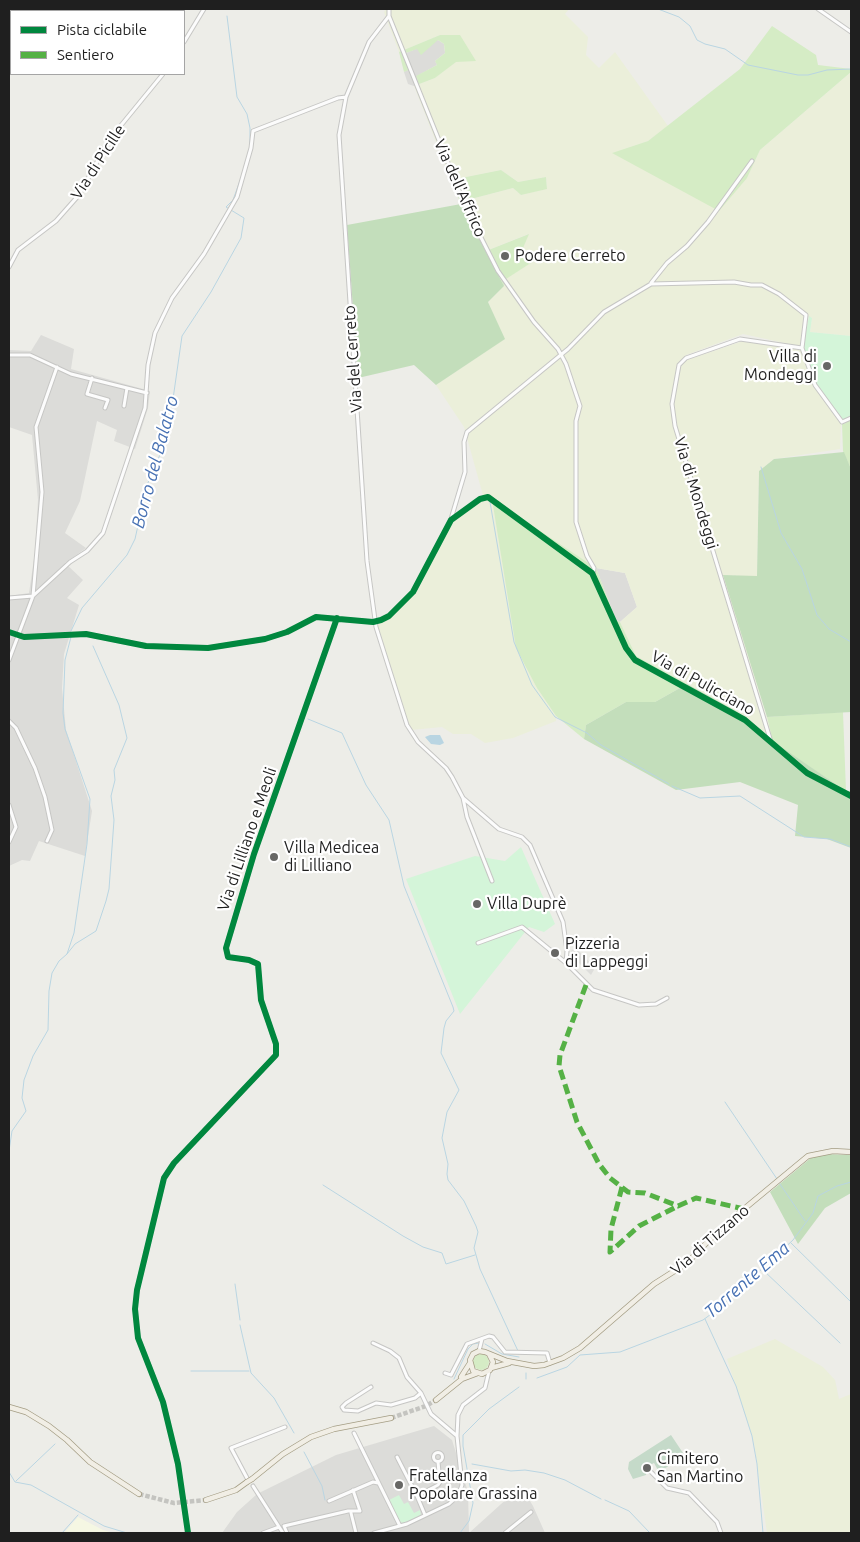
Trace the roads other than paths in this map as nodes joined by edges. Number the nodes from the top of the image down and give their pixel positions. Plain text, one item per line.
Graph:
1 (204, 9) edge
2 (818, 9) edge
3 (388, 10) edge
4 (389, 16) junction
5 (851, 32) edge
6 (185, 40) edge
7 (162, 75) edge
8 (346, 97) junction
9 (752, 161) dead end
10 (9, 267) edge
11 (651, 284) junction
12 (555, 346) junction
13 (802, 348) junction
14 (568, 349) junction
15 (9, 354) edge
16 (561, 354) junction
17 (556, 359) junction
18 (566, 364) junction
19 (57, 366) junction
20 (92, 378) junction
21 (127, 388) junction
22 (147, 393) junction
23 (124, 406) dead end
24 (105, 408) dead end
25 (851, 418) edge
26 (451, 520) junction
27 (594, 575) junction
28 (33, 596) junction
29 (9, 598) edge
30 (337, 618) junction
31 (375, 622) junction
32 (9, 632) edge
33 (17, 635) junction
34 (9, 660) edge
35 (9, 721) edge
36 (772, 743) junction
37 (851, 796) edge
38 (463, 798) junction
39 (9, 805) edge
40 (48, 841) dead end
41 (9, 842) edge
42 (492, 881) dead end
43 (478, 943) dead end
44 (566, 963) junction
45 (667, 998) dead end
46 (851, 1152) edge
47 (482, 1339) junction
48 (373, 1343) dead end
49 (482, 1344) junction
50 (478, 1351) junction
51 (487, 1353) junction
52 (470, 1363) junction
53 (514, 1363) junction
54 (550, 1364) junction
55 (490, 1369) junction
56 (445, 1373) dead end
57 (478, 1374) junction
58 (457, 1382) junction
59 (485, 1386) junction
60 (371, 1387) dead end
61 (421, 1394) junction
62 (436, 1400) tunnel mouth
63 (9, 1407) edge
64 (392, 1418) tunnel mouth
65 (285, 1427) dead end
66 (354, 1433) dead end
67 (457, 1436) junction
68 (396, 1457) dead end
69 (438, 1462) dead end
70 (648, 1469) dead end
71 (249, 1480) junction
72 (375, 1480) junction
73 (253, 1486) dead end
74 (353, 1490) junction
75 (139, 1494) tunnel mouth
76 (417, 1496) junction
77 (206, 1500) tunnel mouth
78 (329, 1501) dead end
79 (531, 1512) dead end
80 (351, 1513) junction
81 (426, 1515) junction
82 (400, 1526) junction
83 (279, 1527) junction
84 (188, 1533) edge
85 (263, 1533) edge
86 (285, 1533) edge
87 (356, 1533) edge
88 (374, 1533) edge
89 (505, 1533) edge
90 (721, 1533) edge

1 - 6 street
2 - 5 street
3 - 4 street, Via dell'Affrico
4 - 8 street, Via del Cerreto
4 - 12 street, Via dell'Affrico
7 - 10 street, Via di Picille
8 - 22 street
8 - 31 street, Via del Cerreto
9 - 11 street
11 - 13 street
11 - 14 street
12 - 16 street, Via dell'Affrico
12 - 17 street
13 - 25 street
13 - 36 street, Via di Mondeggi
14 - 16 street
14 - 18 street
15 - 19 street
16 - 17 street
16 - 18 street
17 - 26 street
18 - 27 street
19 - 20 street
19 - 28 street
20 - 21 street
20 - 24 street
21 - 22 street
21 - 23 street
22 - 28 street
26 - 27 street, Via di Pulicciano
26 - 31 street, Via di Pulicciano
27 - 36 street, Via di Pulicciano
28 - 29 street
28 - 33 street
30 - 31 street
30 - 33 street
30 - 84 street, Via di Lilliano e Meoli
31 - 38 street, Via del Cerreto
32 - 33 street
33 - 34 street
35 - 40 street
36 - 37 street, Via di Pulicciano
38 - 42 street
38 - 44 street
39 - 41 street
43 - 44 street
44 - 45 street
46 - 54 main road, Via di Tizzano
47 - 49 street
47 - 54 street
47 - 56 street
48 - 61 street
49 - 50 street
49 - 51 street
50 - 51 main road, Via di Tizzano
50 - 52 main road
51 - 53 main road, Via di Tizzano
51 - 55 main road
52 - 57 main road
52 - 58 main road
53 - 54 main road, Via di Tizzano
53 - 55 main road, Via di Tizzano
55 - 57 main road, Via di Tizzano
55 - 59 street
57 - 58 main road, Via di Tizzano
57 - 59 street
58 - 62 main road
59 - 67 street
60 - 61 street
61 - 67 street
63 - 75 main road
64 - 71 main road
65 - 71 street
66 - 72 street
67 - 81 street
68 - 76 street
69 - 76 street
70 - 90 street
71 - 77 main road
72 - 74 street
72 - 82 street
73 - 83 street
74 - 78 street
74 - 80 street
76 - 81 street
79 - 89 street
80 - 86 street
80 - 87 street
81 - 82 street
82 - 88 street
83 - 85 street
83 - 86 street

